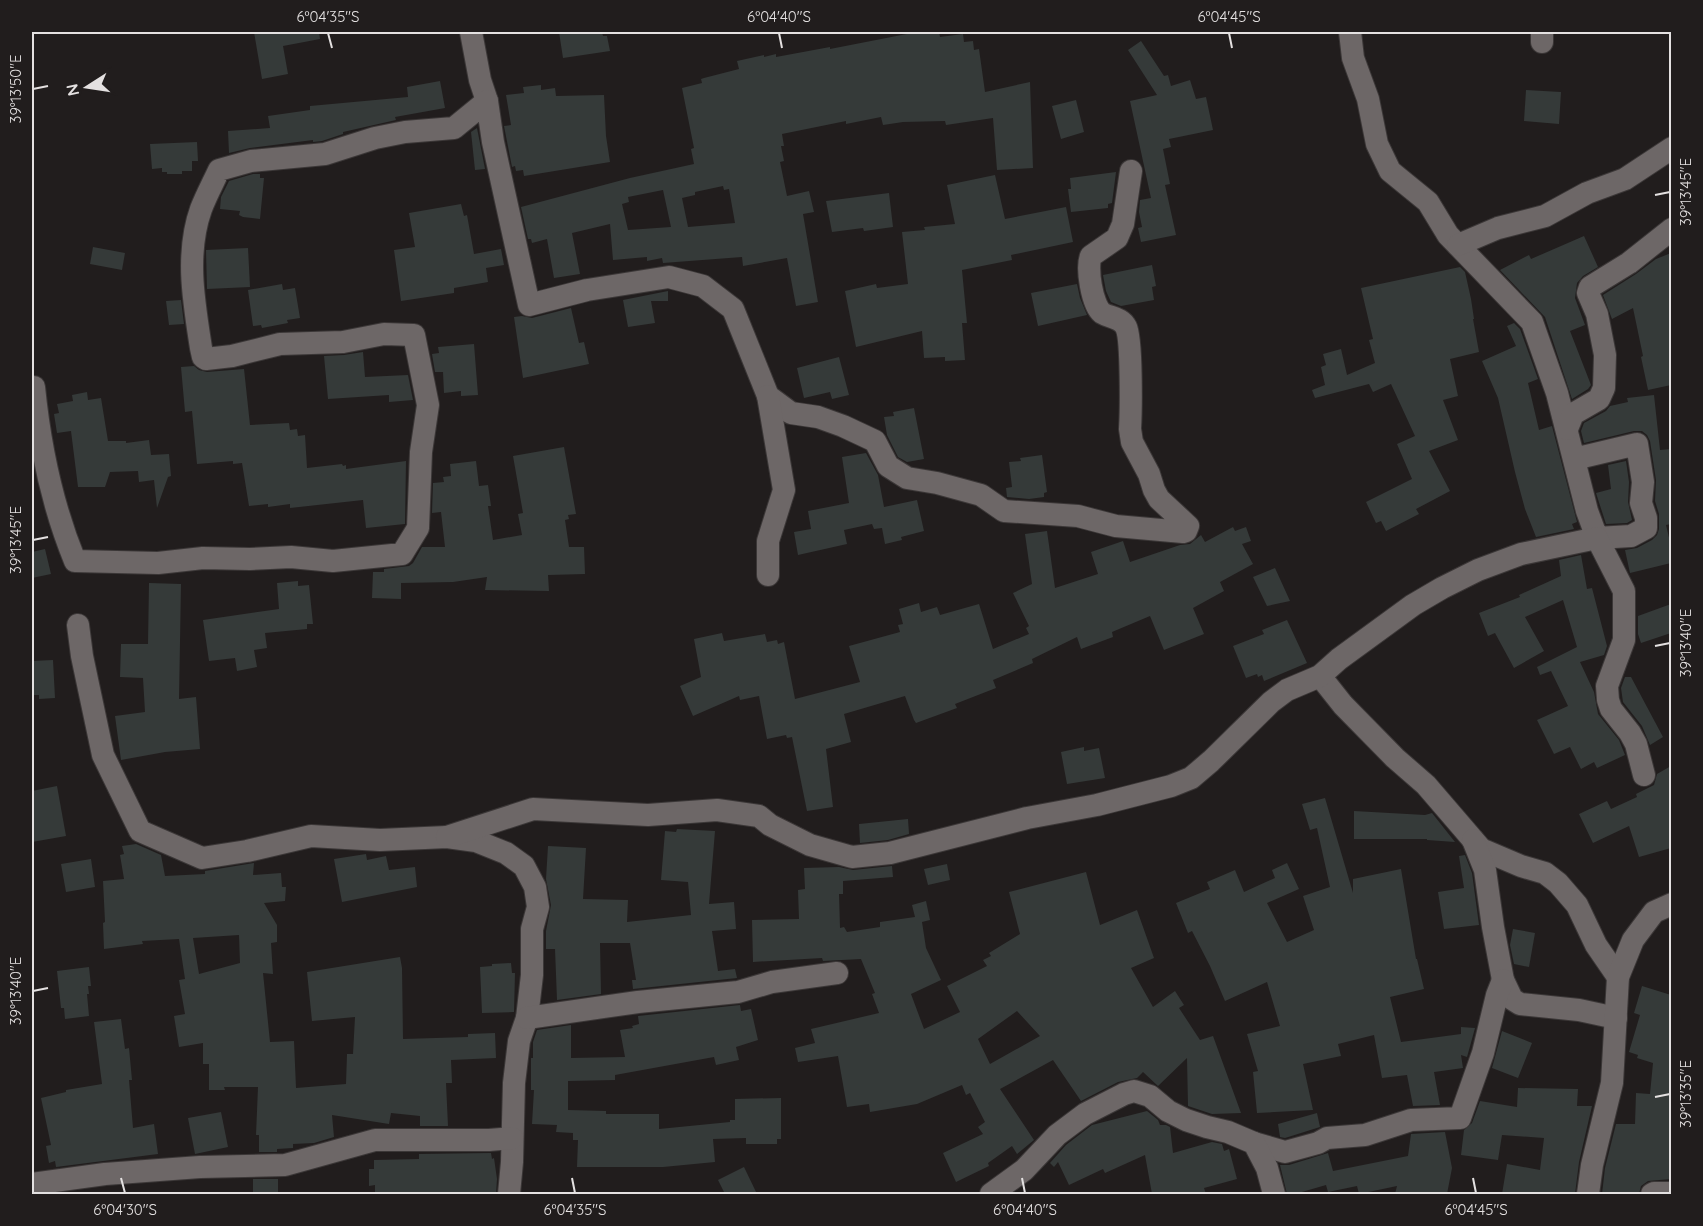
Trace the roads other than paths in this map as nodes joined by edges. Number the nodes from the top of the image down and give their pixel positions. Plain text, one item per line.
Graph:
1 (471, 32) edge
2 (1350, 32) edge
3 (488, 101) junction
4 (1671, 148) edge
5 (1131, 171) dead end
6 (1671, 229) edge
7 (1458, 245) junction
8 (32, 387) edge
9 (768, 396) junction
10 (1567, 429) junction
11 (1574, 459) junction
12 (1597, 538) junction
13 (768, 575) dead end
14 (78, 625) dead end
15 (1320, 676) junction
16 (1644, 775) dead end
17 (447, 837) junction
18 (1472, 838) junction
19 (1671, 904) edge
20 (837, 973) dead end
21 (1618, 977) junction
22 (1503, 980) junction
23 (527, 1018) junction
24 (1616, 1018) junction
25 (512, 1138) junction
26 (1254, 1143) junction
27 (32, 1184) edge
28 (1671, 1193) edge
29 (508, 1194) edge
30 (991, 1194) edge
31 (1274, 1194) edge
32 (1588, 1194) edge
33 (1652, 1194) edge

1 - 3 street
2 - 7 street
3 - 8 street
3 - 9 street
4 - 7 street
5 - 9 street
6 - 10 street
7 - 10 street
9 - 13 street
10 - 11 street
11 - 12 street
11 - 12 street
12 - 15 street
12 - 16 street
14 - 17 street
15 - 17 street
15 - 18 street
17 - 23 street
18 - 21 street
18 - 22 street
19 - 21 street
20 - 23 street
21 - 24 street
22 - 24 street
22 - 26 street
23 - 25 street
24 - 32 street
25 - 27 street
25 - 29 street
26 - 30 street
26 - 31 street
28 - 33 street

